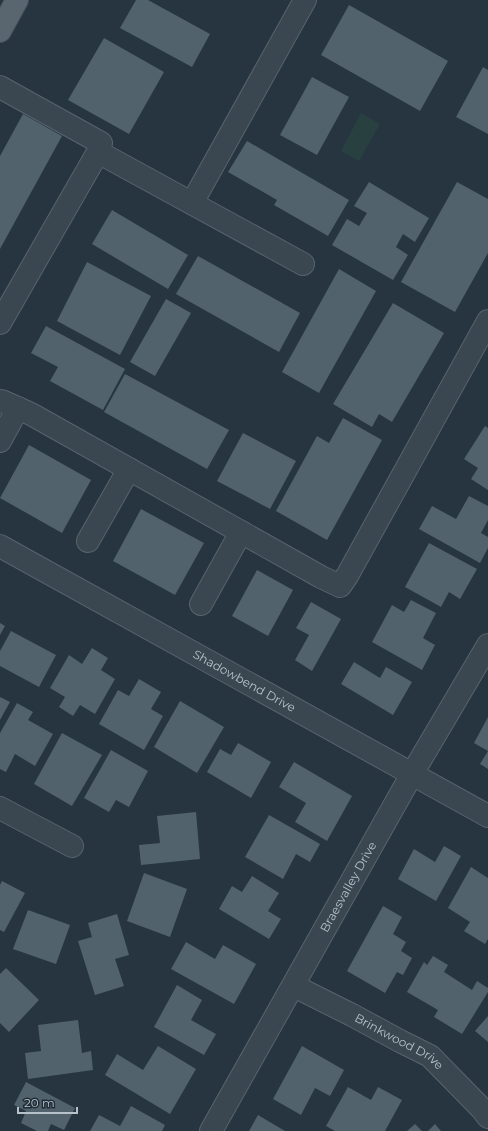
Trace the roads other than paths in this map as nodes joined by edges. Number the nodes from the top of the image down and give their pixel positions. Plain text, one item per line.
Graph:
1 (17, 0) edge
2 (305, 0) edge
3 (2, 22) edge
4 (0, 87) edge
5 (98, 152) junction
6 (192, 203) junction
7 (303, 264) dead end
8 (488, 321) edge
9 (0, 323) edge
10 (9, 405) edge
11 (0, 441) edge
12 (129, 469) junction
13 (241, 532) junction
14 (88, 541) dead end
15 (0, 546) edge
16 (201, 604) dead end
17 (488, 645) edge
18 (412, 774) junction
19 (0, 808) edge
20 (488, 816) edge
21 (72, 846) dead end
22 (294, 986) junction
23 (488, 1117) edge
24 (211, 1131) edge

1 - 3 main road
2 - 6 street
4 - 5 street
5 - 6 street
5 - 9 street
6 - 7 street
8 - 13 street
10 - 11 street
10 - 12 street
12 - 13 street
12 - 14 street
13 - 16 street
15 - 18 street, Shadowbend Drive
17 - 18 street, Braesvalley Drive
18 - 20 street, Shadowbend Drive
18 - 22 street, Braesvalley Drive
19 - 21 street
22 - 23 street, Brinkwood Drive
22 - 24 street, Braesvalley Drive

